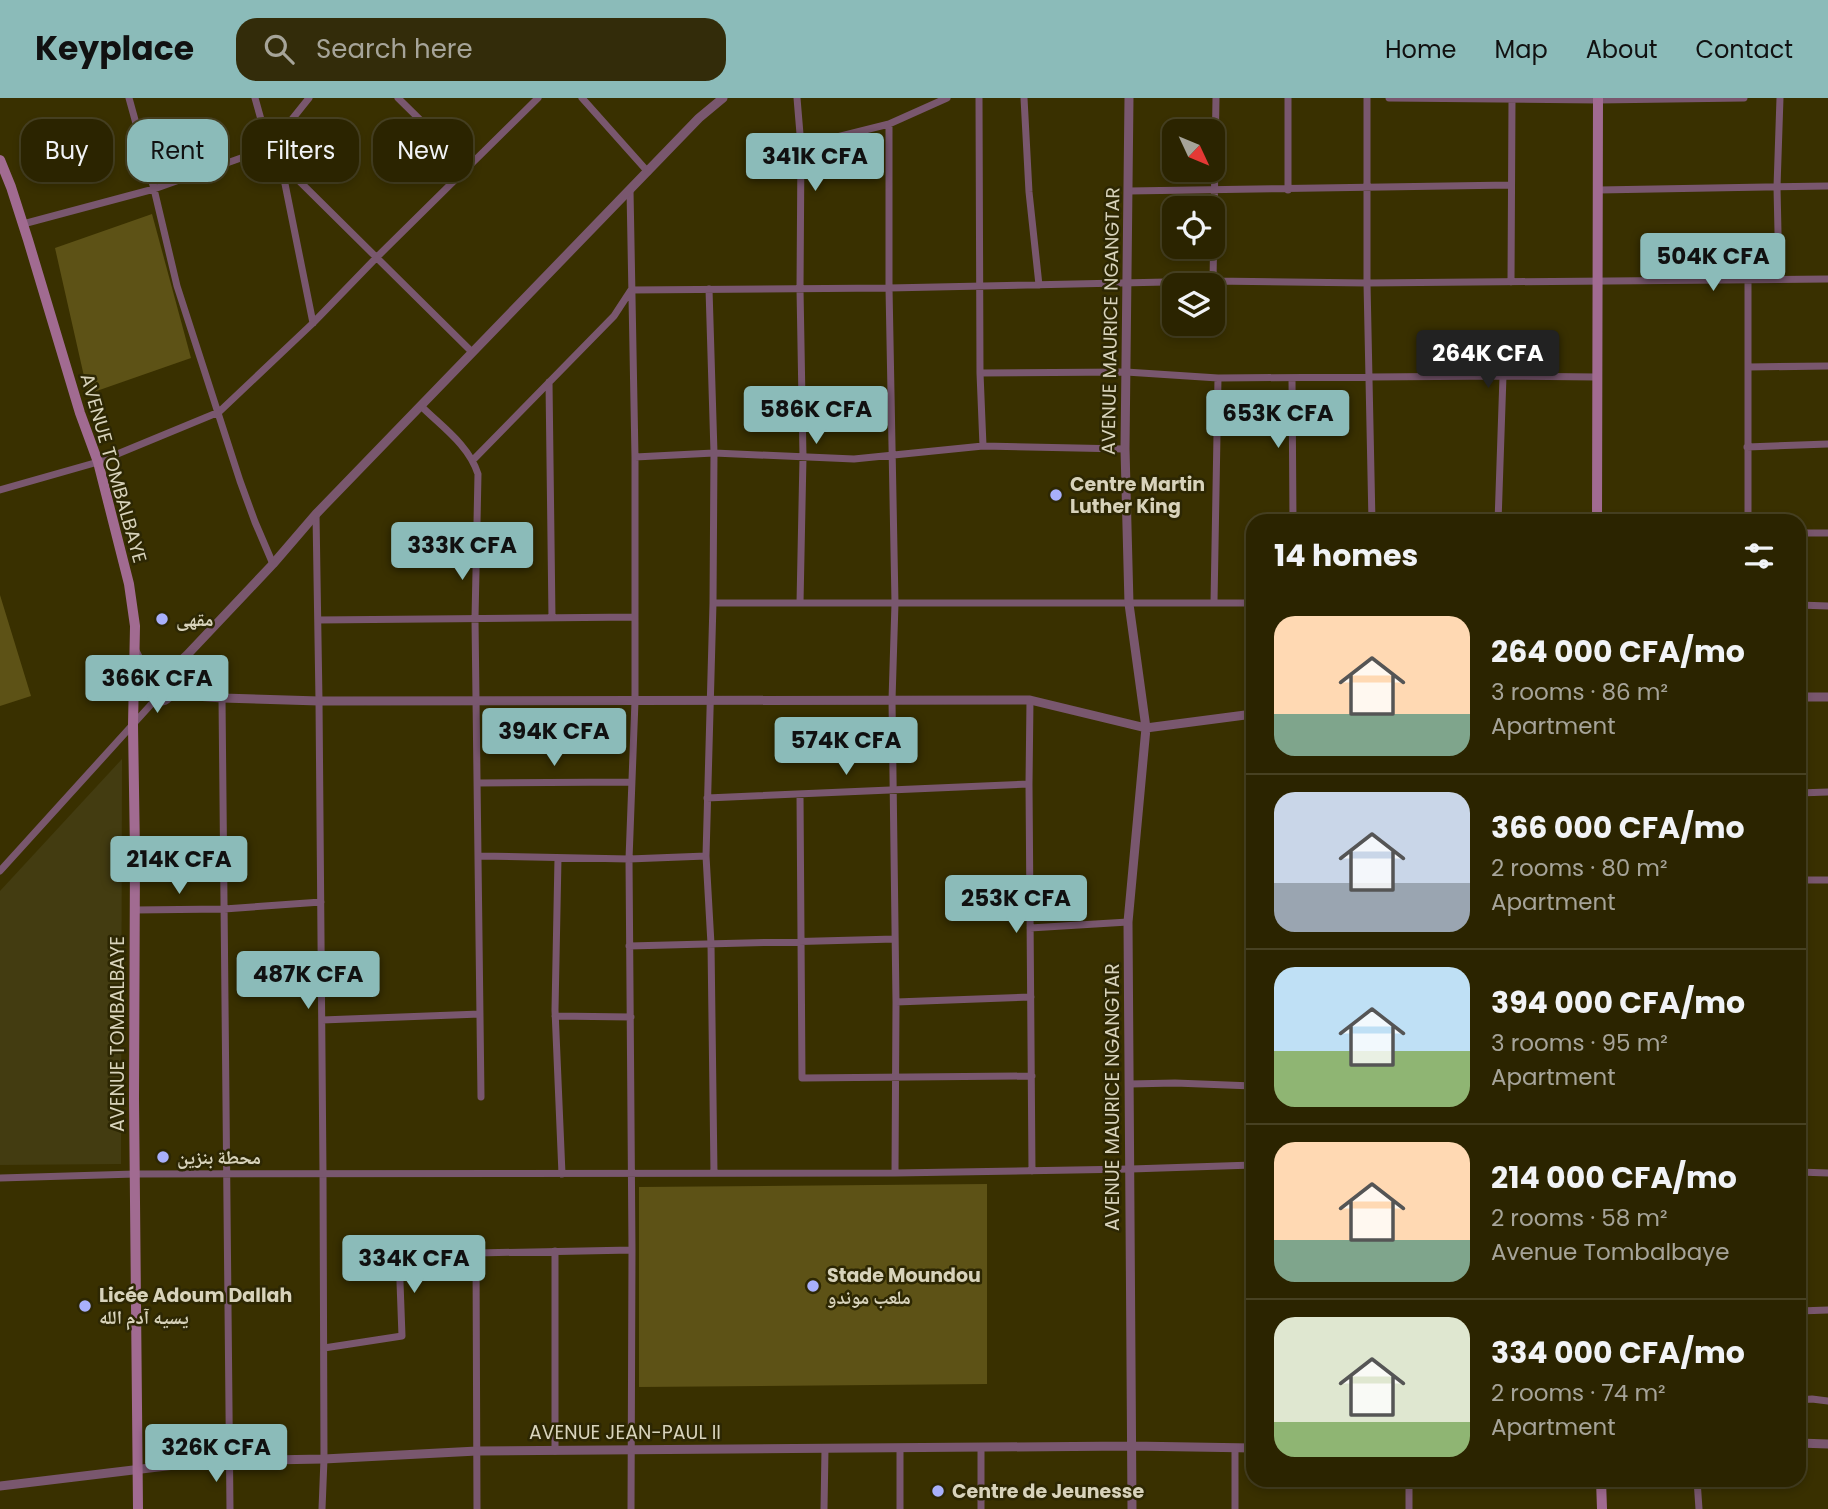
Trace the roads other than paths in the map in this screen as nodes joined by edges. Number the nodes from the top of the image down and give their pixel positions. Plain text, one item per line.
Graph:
1 (129, 98) edge
2 (255, 98) edge
3 (309, 98) edge
4 (398, 98) edge
5 (538, 98) edge
6 (582, 98) edge
7 (723, 98) edge
8 (797, 98) edge
9 (947, 98) edge
10 (979, 98) edge
11 (1024, 98) edge
12 (1129, 98) edge
13 (1216, 98) edge
14 (1288, 98) edge
15 (1367, 98) edge
16 (1389, 98) edge
17 (1424, 98) edge
18 (1694, 98) edge
19 (1744, 98) edge
20 (1780, 98) edge
21 (1512, 99) edge
22 (1598, 99) edge
23 (261, 119) edge
24 (292, 119) edge
25 (419, 119) edge
26 (888, 124) junction
27 (801, 146) junction
28 (242, 158) edge
29 (0, 160) edge
30 (473, 162) edge
31 (648, 172) junction
32 (285, 182) edge
33 (300, 182) edge
34 (453, 182) edge
35 (1511, 185) junction
36 (1828, 186) edge
37 (1777, 187) junction
38 (1366, 188) junction
39 (154, 189) junction
40 (630, 190) junction
41 (1288, 190) junction
42 (1599, 190) junction
43 (1129, 191) junction
44 (1215, 191) junction
45 (23, 224) junction
46 (376, 258) junction
47 (1213, 273) edge
48 (1779, 278) junction
49 (1748, 279) junction
50 (1828, 279) edge
51 (1225, 281) edge
52 (1599, 281) junction
53 (1162, 282) edge
54 (1511, 282) junction
55 (1128, 283) junction
56 (1367, 283) junction
57 (1039, 285) junction
58 (980, 286) junction
59 (889, 288) junction
60 (709, 289) junction
61 (800, 289) junction
62 (631, 290) junction
63 (313, 323) junction
64 (472, 352) junction
65 (1828, 366) edge
66 (1748, 367) junction
67 (1126, 372) junction
68 (980, 373) junction
69 (1503, 376) junction
70 (1597, 377) junction
71 (1218, 378) junction
72 (1292, 378) junction
73 (1369, 378) junction
74 (549, 382) junction
75 (421, 406) junction
76 (219, 412) junction
77 (1828, 444) edge
78 (983, 446) junction
79 (1747, 447) junction
80 (1125, 449) junction
81 (713, 453) junction
82 (893, 455) junction
83 (635, 457) junction
84 (803, 457) junction
85 (473, 460) junction
86 (98, 462) junction
87 (0, 490) edge
88 (316, 514) junction
89 (1293, 514) edge
90 (1372, 514) edge
91 (1498, 514) edge
92 (1597, 514) edge
93 (1748, 514) edge
94 (1806, 533) edge
95 (1828, 533) edge
96 (273, 564) junction
97 (713, 603) junction
98 (800, 603) junction
99 (895, 603) junction
100 (1214, 603) junction
101 (1246, 603) edge
102 (1129, 604) junction
103 (1806, 605) edge
104 (1828, 606) edge
105 (635, 617) junction
106 (552, 618) junction
107 (475, 619) junction
108 (317, 620) junction
109 (138, 655) junction
110 (166, 686) junction
111 (152, 688) junction
112 (1806, 697) edge
113 (1828, 697) edge
114 (222, 698) junction
115 (156, 699) junction
116 (1030, 699) junction
117 (476, 700) junction
118 (892, 700) junction
119 (320, 701) junction
120 (635, 701) junction
121 (710, 701) junction
122 (1246, 715) edge
123 (133, 725) junction
124 (1146, 728) junction
125 (631, 782) junction
126 (477, 783) junction
127 (1029, 785) junction
128 (892, 789) junction
129 (1828, 792) edge
130 (1806, 793) edge
131 (800, 794) junction
132 (707, 798) junction
133 (479, 856) junction
134 (706, 856) junction
135 (558, 858) junction
136 (629, 859) junction
137 (0, 870) edge
138 (1806, 880) edge
139 (1828, 880) edge
140 (321, 902) junction
141 (224, 909) junction
142 (135, 911) junction
143 (1128, 922) junction
144 (1030, 928) junction
145 (895, 939) junction
146 (801, 943) junction
147 (711, 944) junction
148 (629, 946) junction
149 (1031, 997) junction
150 (896, 1002) junction
151 (480, 1014) junction
152 (555, 1016) junction
153 (631, 1017) junction
154 (322, 1020) junction
155 (1032, 1076) junction
156 (895, 1078) junction
157 (1130, 1084) junction
158 (1246, 1086) edge
159 (481, 1097) dead end
160 (1246, 1165) edge
161 (1131, 1169) junction
162 (1032, 1171) junction
163 (1806, 1172) edge
164 (632, 1173) junction
165 (714, 1173) junction
166 (895, 1173) junction
167 (1828, 1173) edge
168 (135, 1174) junction
169 (323, 1174) junction
170 (562, 1174) junction
171 (227, 1175) junction
172 (0, 1178) edge
173 (632, 1250) junction
174 (555, 1251) junction
175 (399, 1255) dead end
176 (1828, 1310) edge
177 (1806, 1311) edge
178 (324, 1348) junction
179 (1806, 1399) edge
180 (1828, 1401) edge
181 (1806, 1443) edge
182 (1828, 1444) edge
183 (1131, 1446) junction
184 (981, 1447) junction
185 (900, 1448) junction
186 (1235, 1448) junction
187 (1246, 1448) edge
188 (825, 1449) junction
189 (477, 1451) junction
190 (555, 1451) junction
191 (631, 1451) junction
192 (230, 1459) junction
193 (324, 1460) junction
194 (138, 1469) junction
195 (0, 1486) edge
196 (1409, 1487) edge
197 (1601, 1487) edge
198 (1698, 1487) edge
199 (138, 1509) edge
200 (230, 1509) edge
201 (322, 1509) edge
202 (477, 1509) edge
203 (631, 1509) edge
204 (824, 1509) edge
205 (900, 1509) edge
206 (981, 1509) edge
207 (1132, 1509) edge
208 (1235, 1509) edge
209 (1409, 1509) edge
210 (1602, 1509) edge
211 (1699, 1509) edge

1 - 39 street
2 - 23 street
3 - 24 street
4 - 25 street
5 - 30 street
6 - 31 street
7 - 31 street
8 - 27 street
9 - 26 street
10 - 58 street
11 - 57 street
12 - 43 street, AVENUE MAURICE NGANGTAR
13 - 44 street
14 - 41 street
15 - 38 street
16 - 17 street
17 - 21 street
18 - 19 street
18 - 22 street
20 - 37 street
21 - 22 street
21 - 35 street
22 - 42 main road
26 - 27 street
26 - 59 street
27 - 61 street
28 - 39 street
29 - 45 main road, AVENUE TOMBALBAYE
31 - 40 street
32 - 63 street
33 - 46 street
34 - 46 street
35 - 38 street
35 - 54 street
36 - 37 street
37 - 42 street
37 - 48 street
38 - 41 street
38 - 56 street
39 - 45 street
39 - 76 street
40 - 62 street
40 - 64 street
41 - 44 street
42 - 52 main road
43 - 44 street
43 - 55 street, AVENUE MAURICE NGANGTAR
44 - 47 street
45 - 86 main road, AVENUE TOMBALBAYE
46 - 63 street
46 - 64 street
48 - 49 street
48 - 50 street
49 - 52 street
49 - 66 street
51 - 56 street
52 - 54 street
52 - 70 main road
53 - 55 street
54 - 56 street
55 - 57 street
55 - 67 street, AVENUE MAURICE NGANGTAR
56 - 73 street
57 - 58 street
58 - 59 street
58 - 68 street
59 - 61 street
59 - 82 street
60 - 61 street
60 - 62 street
60 - 81 street
61 - 84 street
62 - 74 street
62 - 83 street
63 - 76 street
64 - 75 street
65 - 66 street
66 - 79 street
67 - 68 street
67 - 71 street
67 - 80 street, AVENUE MAURICE NGANGTAR
68 - 78 street
69 - 70 street
69 - 73 street
69 - 91 street
70 - 92 main road
71 - 72 street
71 - 100 street
72 - 73 street
72 - 89 street
73 - 90 street
74 - 85 street
74 - 106 street
75 - 85 street
75 - 88 street
76 - 86 street
76 - 96 street
77 - 79 street
78 - 80 street
78 - 82 street
79 - 93 street
80 - 102 street, AVENUE MAURICE NGANGTAR
81 - 83 street
81 - 84 street
81 - 97 street
82 - 84 street
82 - 99 street
83 - 105 street
84 - 98 street
85 - 107 street
86 - 87 street
86 - 109 main road, AVENUE TOMBALBAYE
88 - 96 street
88 - 108 street
94 - 95 street
96 - 110 street
97 - 98 street
97 - 121 street
98 - 99 street
99 - 102 street
99 - 118 street
100 - 101 street
100 - 102 street
102 - 124 street, AVENUE MAURICE NGANGTAR
103 - 104 street
105 - 106 street
105 - 120 street
106 - 107 street
107 - 108 street
107 - 117 street
108 - 119 street
109 - 110 street
109 - 111 street
109 - 123 main road, AVENUE TOMBALBAYE
110 - 111 street
110 - 114 street
110 - 115 street
111 - 115 street
112 - 113 street
114 - 119 street
114 - 141 street
115 - 123 street
116 - 118 street
116 - 124 street
116 - 127 street
117 - 119 street
117 - 120 street
117 - 126 street
118 - 121 street
118 - 128 street
119 - 140 street
120 - 121 street
120 - 125 street
121 - 132 street
122 - 124 street
123 - 137 street
123 - 142 main road, AVENUE TOMBALBAYE
124 - 143 street, AVENUE MAURICE NGANGTAR
125 - 126 street
125 - 136 street
126 - 133 street
127 - 128 street
127 - 144 street
128 - 131 street
128 - 145 street
129 - 130 street
131 - 132 street
131 - 146 street
132 - 134 street
133 - 135 street
133 - 151 street
134 - 136 street
134 - 147 street
135 - 136 street
135 - 152 street
136 - 148 street
138 - 139 street
140 - 141 street
140 - 154 street
141 - 142 street
141 - 171 street
142 - 168 main road, AVENUE TOMBALBAYE
143 - 144 street
143 - 157 street, AVENUE MAURICE NGANGTAR
144 - 149 street
145 - 146 street
145 - 150 street
146 - 147 street
146 - 156 street
147 - 148 street
147 - 165 street
148 - 153 street
149 - 150 street
149 - 155 street
150 - 156 street
151 - 154 street
151 - 159 street
152 - 153 street
152 - 170 street
153 - 164 street
154 - 169 street
155 - 156 street
155 - 162 street
156 - 166 street
157 - 158 street
157 - 161 street, AVENUE MAURICE NGANGTAR
160 - 161 street
161 - 162 street
161 - 183 street, AVENUE MAURICE NGANGTAR
162 - 166 street
163 - 167 street
164 - 165 street
164 - 170 street
164 - 173 street
165 - 166 street
168 - 171 street
168 - 172 street
168 - 194 main road, AVENUE TOMBALBAYE
169 - 170 street
169 - 171 street
169 - 178 street
171 - 192 street
173 - 174 street
173 - 191 street
174 - 189 street
174 - 190 street
175 - 178 street
176 - 177 street
178 - 193 street
179 - 180 street
181 - 182 street
183 - 184 street, AVENUE JEAN-PAUL II
183 - 186 street, AVENUE JEAN-PAUL II
183 - 207 street, AVENUE MAURICE NGANGTAR
184 - 185 street, AVENUE JEAN-PAUL II
184 - 206 street
185 - 188 street, AVENUE JEAN-PAUL II
185 - 205 street
186 - 187 street, AVENUE JEAN-PAUL II
186 - 208 street
188 - 191 street, AVENUE JEAN-PAUL II
188 - 204 street
189 - 190 street, AVENUE JEAN-PAUL II
189 - 193 street, AVENUE JEAN-PAUL II
189 - 202 street
190 - 191 street, AVENUE JEAN-PAUL II
191 - 203 street
192 - 193 street, AVENUE JEAN-PAUL II
192 - 194 street, AVENUE JEAN-PAUL II
192 - 200 street
193 - 201 street
194 - 195 street, AVENUE JEAN-PAUL II
194 - 199 main road, AVENUE TOMBALBAYE
196 - 209 street
197 - 210 main road
198 - 211 street

